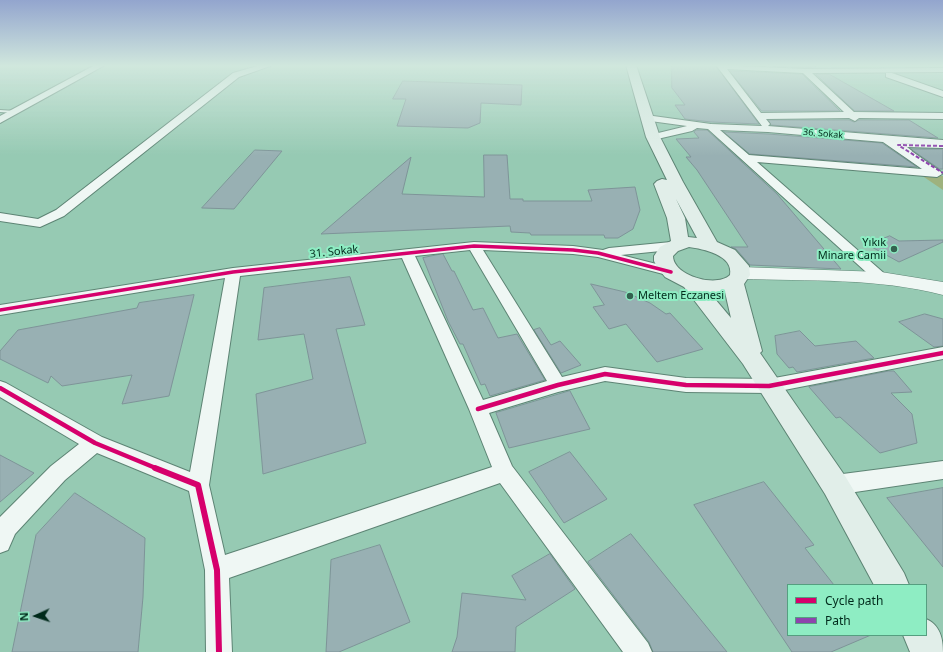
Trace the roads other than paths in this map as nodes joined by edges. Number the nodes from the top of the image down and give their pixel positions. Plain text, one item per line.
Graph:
1 (40, 95) edge
2 (43, 95) edge
3 (205, 95) edge
4 (210, 95) edge
5 (632, 95) edge
6 (640, 95) edge
7 (743, 95) edge
8 (830, 95) edge
9 (0, 111) edge
10 (12, 112) junction
11 (850, 115) junction
12 (0, 116) edge
13 (759, 116) junction
14 (943, 116) edge
15 (646, 118) junction
16 (0, 120) edge
17 (707, 126) junction
18 (768, 129) junction
19 (653, 137) junction
20 (881, 139) junction
21 (943, 143) edge
22 (943, 146) edge
23 (746, 158) junction
24 (941, 175) edge
25 (0, 211) edge
26 (0, 217) edge
27 (675, 245) junction
28 (710, 245) junction
29 (474, 246) junction
30 (598, 253) junction
31 (406, 254) junction
32 (233, 272) junction
33 (671, 272) junction
34 (882, 278) junction
35 (736, 279) junction
36 (691, 283) junction
37 (939, 287) edge
38 (0, 310) edge
39 (943, 353) edge
40 (751, 358) junction
41 (558, 385) junction
42 (769, 386) junction
43 (0, 388) edge
44 (478, 409) junction
45 (95, 443) junction
46 (943, 470) edge
47 (504, 472) junction
48 (198, 485) junction
49 (835, 485) junction
50 (0, 542) edge
51 (217, 570) junction
52 (891, 584) edge
53 (922, 636) edge
54 (221, 651) edge
55 (639, 652) edge
56 (930, 652) edge

1 - 10 street
2 - 10 street
3 - 25 street
4 - 26 street
5 - 27 main road
6 - 15 main road
7 - 13 street
8 - 11 street
9 - 10 lane
10 - 12 street
10 - 16 street
11 - 13 street
11 - 14 street
11 - 20 street
13 - 18 street
15 - 17 street, 36. Sokak
15 - 19 main road
17 - 18 street, 36. Sokak
17 - 19 street, 36. Sokak
17 - 23 street
18 - 20 street, 36. Sokak
19 - 28 main road
20 - 21 street, 36. Sokak
20 - 24 street
22 - 24 street
23 - 24 street
23 - 34 street
27 - 28 main road
27 - 30 street, 31. Sokak
27 - 33 main road
28 - 35 main road
29 - 30 street, 31. Sokak
29 - 31 street, 31. Sokak
29 - 41 street
30 - 33 street, 31. Sokak
31 - 32 street, 31. Sokak
31 - 44 street
32 - 38 street, 31. Sokak
32 - 48 street
33 - 36 main road
34 - 35 street
34 - 37 street
35 - 36 main road
35 - 37 street
35 - 40 main road
36 - 40 main road
39 - 42 street
40 - 42 main road
41 - 42 street
41 - 44 street
42 - 49 main road
43 - 45 street
44 - 47 street
45 - 48 street
45 - 50 street
46 - 49 street
47 - 51 street
47 - 55 street
48 - 51 street
49 - 52 main road
51 - 54 street
53 - 56 main road

